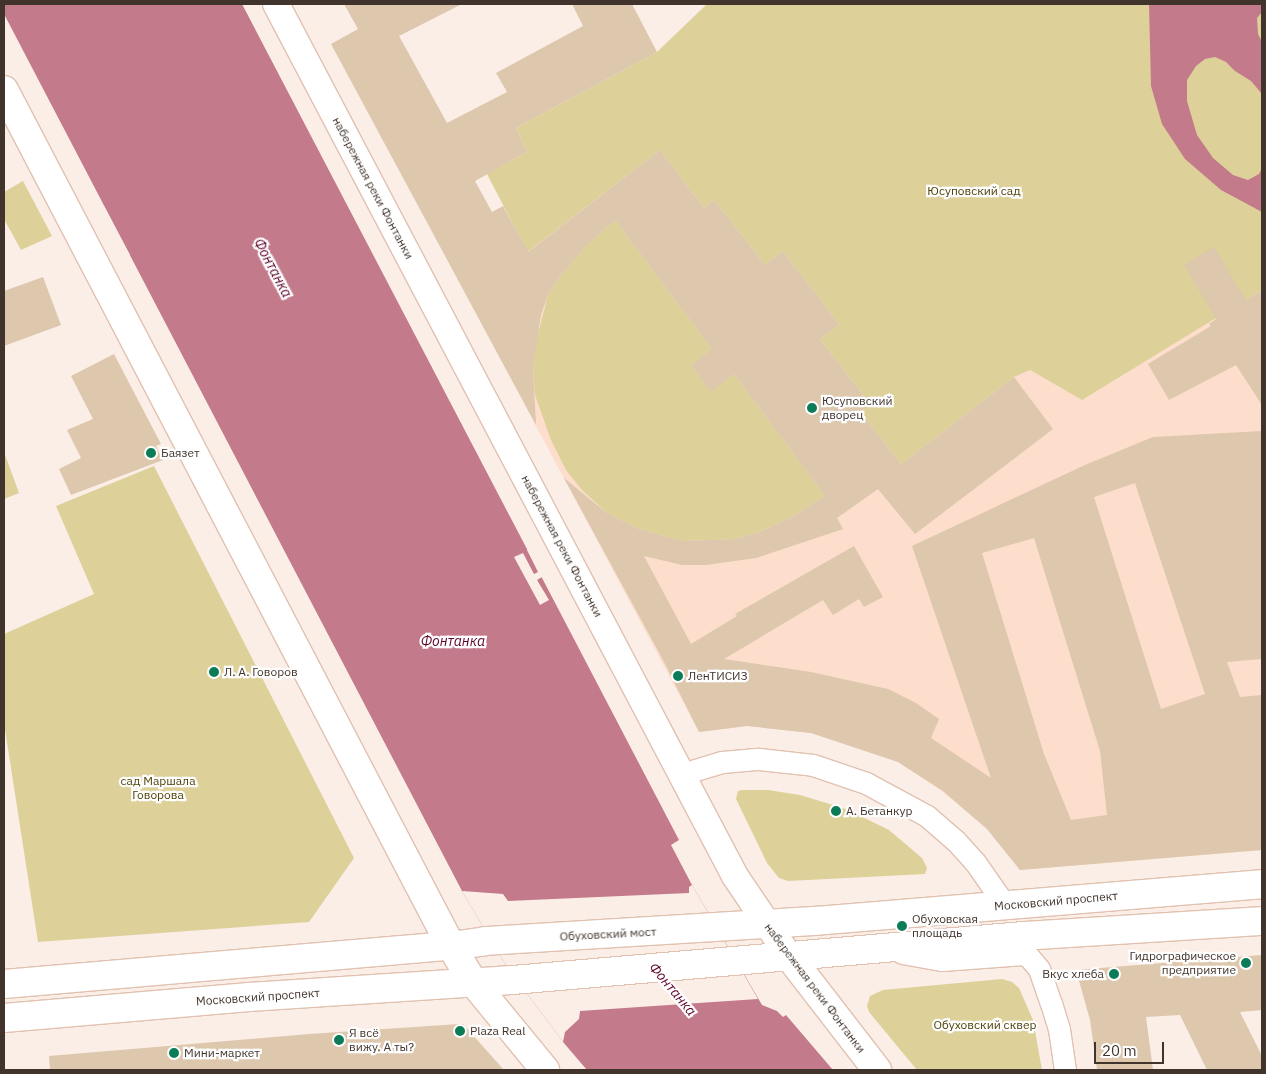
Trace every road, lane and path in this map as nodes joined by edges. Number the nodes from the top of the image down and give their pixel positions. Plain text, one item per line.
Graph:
1 (276, 4) edge
2 (4, 90) edge
3 (682, 774) junction
4 (1262, 884) edge
5 (1004, 905) junction
6 (1262, 920) edge
7 (768, 924) junction
8 (730, 926) joint
9 (451, 946) junction
10 (874, 949) junction
11 (789, 956) junction
12 (473, 982) junction
13 (4, 984) edge
14 (4, 1018) edge
15 (545, 1070) edge
16 (877, 1070) edge
17 (1065, 1070) edge

1 - 3 street, набережная реки Фонтанки
2 - 9 main road
3 - 5 street
3 - 7 street, набережная реки Фонтанки
4 - 5 main road, Московский проспект
5 - 7 main road, Московский проспект
6 - 10 main road
7 - 8 main road, Московский проспект
7 - 11 street, набережная реки Фонтанки
8 - 9 main road, Обуховский мост
9 - 12 main road
9 - 13 main road
10 - 11 main road
10 - 17 street
11 - 12 main road, Московский проспект
11 - 16 main road, набережная реки Фонтанки
12 - 14 main road, Московский проспект
12 - 15 main road

